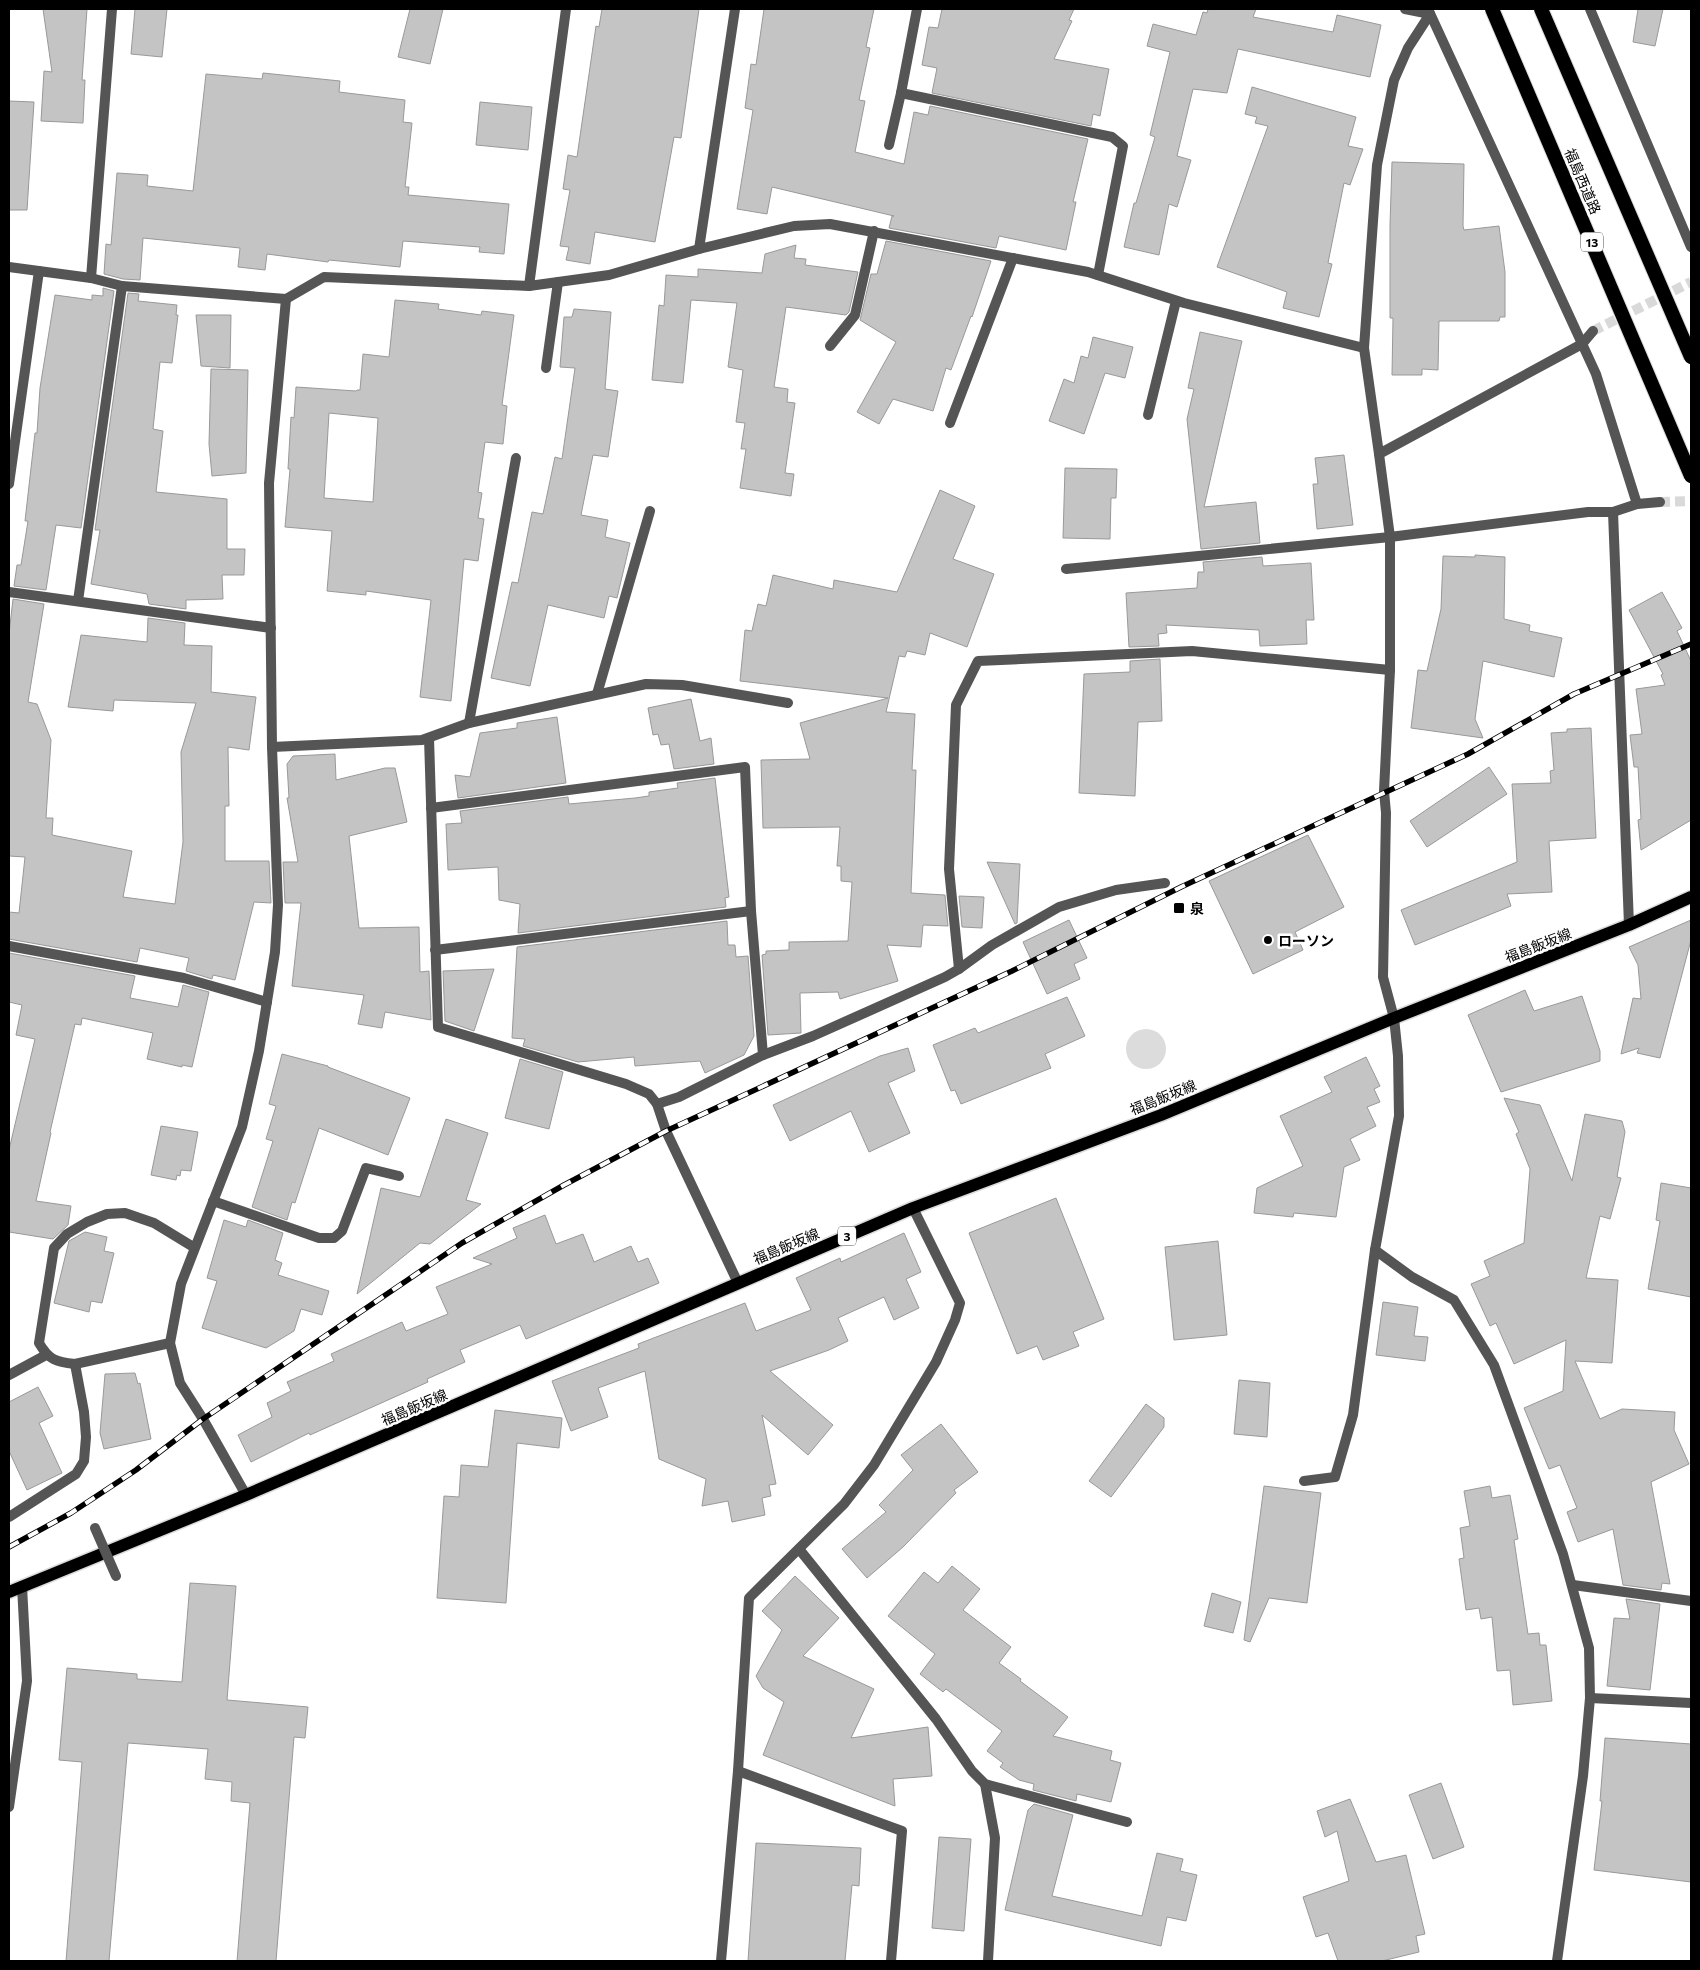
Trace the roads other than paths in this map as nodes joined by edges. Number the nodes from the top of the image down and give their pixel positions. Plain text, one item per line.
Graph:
1 (112, 9) edge
2 (566, 9) edge
3 (735, 9) edge
4 (917, 9) edge
5 (1404, 9) edge
6 (1492, 9) edge
7 (1542, 9) edge
8 (1590, 9) edge
9 (1429, 11) edge
10 (901, 93) junction
11 (889, 145) dead end
12 (874, 231) junction
13 (1691, 247) edge
14 (699, 249) junction
15 (1013, 258) junction
16 (9, 267) edge
17 (39, 271) junction
18 (1098, 275) junction
19 (91, 278) junction
20 (558, 282) junction
21 (122, 286) junction
22 (529, 286) junction
23 (286, 299) junction
24 (1176, 301) junction
25 (1593, 331) tunnel mouth
26 (1582, 344) junction
27 (830, 346) dead end
28 (1364, 348) junction
29 (1691, 357) edge
30 (546, 368) dead end
31 (1148, 415) dead end
32 (950, 423) dead end
33 (1379, 454) junction
34 (516, 458) dead end
35 (1691, 476) edge
36 (9, 484) edge
37 (1660, 502) tunnel mouth
38 (1637, 504) junction
39 (650, 511) dead end
40 (1613, 512) junction
41 (1390, 537) junction
42 (1066, 569) dead end
43 (9, 592) edge
44 (78, 601) junction
45 (271, 628) junction
46 (1390, 670) junction
47 (597, 694) junction
48 (788, 703) dead end
49 (469, 723) junction
50 (429, 738) junction
51 (272, 747) junction
52 (431, 808) junction
53 (1165, 883) dead end
54 (1691, 897) edge
55 (751, 912) junction
56 (1629, 925) junction
57 (9, 946) edge
58 (435, 950) junction
59 (959, 969) junction
60 (267, 1002) junction
61 (1394, 1018) junction
62 (763, 1055) junction
63 (657, 1104) junction
64 (399, 1176) dead end
65 (213, 1201) junction
66 (913, 1208) junction
67 (195, 1248) junction
68 (1375, 1250) junction
69 (738, 1283) junction
70 (170, 1343) junction
71 (46, 1356) junction
72 (75, 1364) junction
73 (9, 1376) edge
74 (1304, 1481) dead end
75 (246, 1494) junction
76 (9, 1517) edge
77 (95, 1528) dead end
78 (799, 1549) junction
79 (116, 1576) dead end
80 (22, 1586) junction
81 (1573, 1586) junction
82 (9, 1592) edge
83 (1691, 1602) edge
84 (1590, 1698) junction
85 (1691, 1703) edge
86 (738, 1771) junction
87 (985, 1784) junction
88 (9, 1807) edge
89 (1127, 1822) dead end
90 (721, 1961) edge
91 (891, 1961) edge
92 (988, 1961) edge
93 (1557, 1961) edge

1 - 19 street
2 - 22 street
3 - 14 street
4 - 10 street
5 - 9 street
6 - 35 highway, 福島西道路 / 13, bridge
7 - 29 highway, bridge
8 - 13 street
9 - 26 street
9 - 28 street
10 - 11 street
10 - 18 street
12 - 14 street
12 - 15 street
12 - 27 street
14 - 20 street
15 - 18 street
15 - 32 street
16 - 17 street
17 - 19 street
17 - 36 street
18 - 24 street
19 - 21 street
20 - 22 street
20 - 30 street
21 - 23 street
21 - 44 street
22 - 23 street
23 - 45 street
24 - 28 street
24 - 31 street
25 - 26 street
26 - 33 street
26 - 38 street
28 - 33 street
33 - 41 street
34 - 49 street
37 - 38 street
38 - 40 street
39 - 47 street
40 - 41 street
40 - 56 street
41 - 42 street
41 - 46 street
43 - 44 street
44 - 45 street
45 - 51 street
46 - 59 street
46 - 61 street
47 - 48 street
47 - 49 street
49 - 50 street
50 - 51 street
50 - 52 street
51 - 60 street
52 - 55 street
52 - 58 street
53 - 59 street
54 - 56 main road, 福島飯坂線 / 3
55 - 58 street
55 - 62 street
56 - 61 main road, 福島飯坂線 / 3
57 - 60 street
58 - 63 street
59 - 62 street
60 - 65 street
61 - 66 main road, 福島飯坂線 / 3
61 - 68 street
62 - 63 street
63 - 69 street
64 - 65 street
65 - 67 street
66 - 69 main road, 福島飯坂線 / 3
66 - 78 street
67 - 70 street
67 - 71 street
68 - 74 street
68 - 81 street
69 - 75 main road, 福島飯坂線 / 3
70 - 72 street
70 - 75 street
71 - 72 street
71 - 73 street
72 - 76 street
75 - 80 main road, 福島飯坂線 / 3
77 - 79 street, bridge
78 - 86 street
78 - 87 street
80 - 82 main road, 福島飯坂線 / 3
80 - 88 street
81 - 83 street
81 - 84 street
84 - 85 street
84 - 93 street
86 - 90 street
86 - 91 street
87 - 89 street
87 - 92 street

